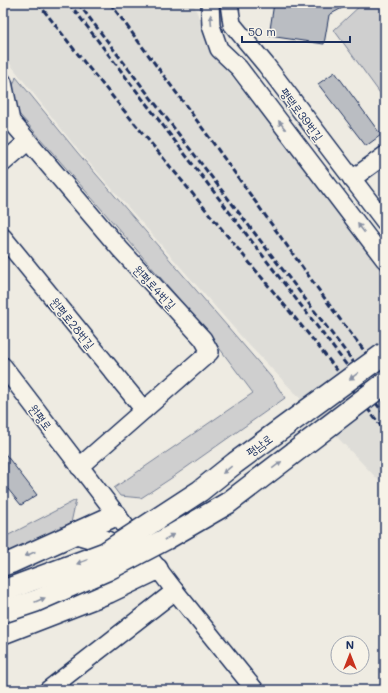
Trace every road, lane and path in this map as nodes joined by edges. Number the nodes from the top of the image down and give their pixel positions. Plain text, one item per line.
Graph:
1 (210, 3) edge
2 (229, 3) edge
3 (3, 82) edge
4 (28, 141) junction
5 (385, 155) edge
6 (3, 163) edge
7 (352, 179) junction
8 (385, 222) edge
9 (3, 237) edge
10 (385, 260) edge
11 (385, 353) edge
12 (3, 366) edge
13 (385, 383) edge
14 (144, 410) junction
15 (79, 467) junction
16 (116, 515) junction
17 (76, 533) junction
18 (3, 565) edge
19 (157, 569) junction
20 (3, 591) edge
21 (175, 591) junction
22 (109, 592) junction
23 (3, 612) edge
24 (3, 633) edge
25 (48, 690) edge
26 (255, 690) edge

10 -> 1 street
2 - 7 street, 평택로39번길
3 - 4 street, 원평로4번길
4 - 6 street
4 - 14 street, 원평로4번길
5 - 7 street
7 - 8 street, 평택로39번길
9 - 14 street, 원평로28번길
11 -> 20 main road, 평남로, bridge
12 - 15 street, 원평로
23 -> 13 main road, bridge
14 - 15 street, 원평로4번길
15 - 16 street
16 - 17 main road
16 - 19 street
17 -> 18 main road
17 - 22 main road
19 - 21 street
19 - 22 main road
21 - 25 street
21 - 26 street
22 - 24 main road

